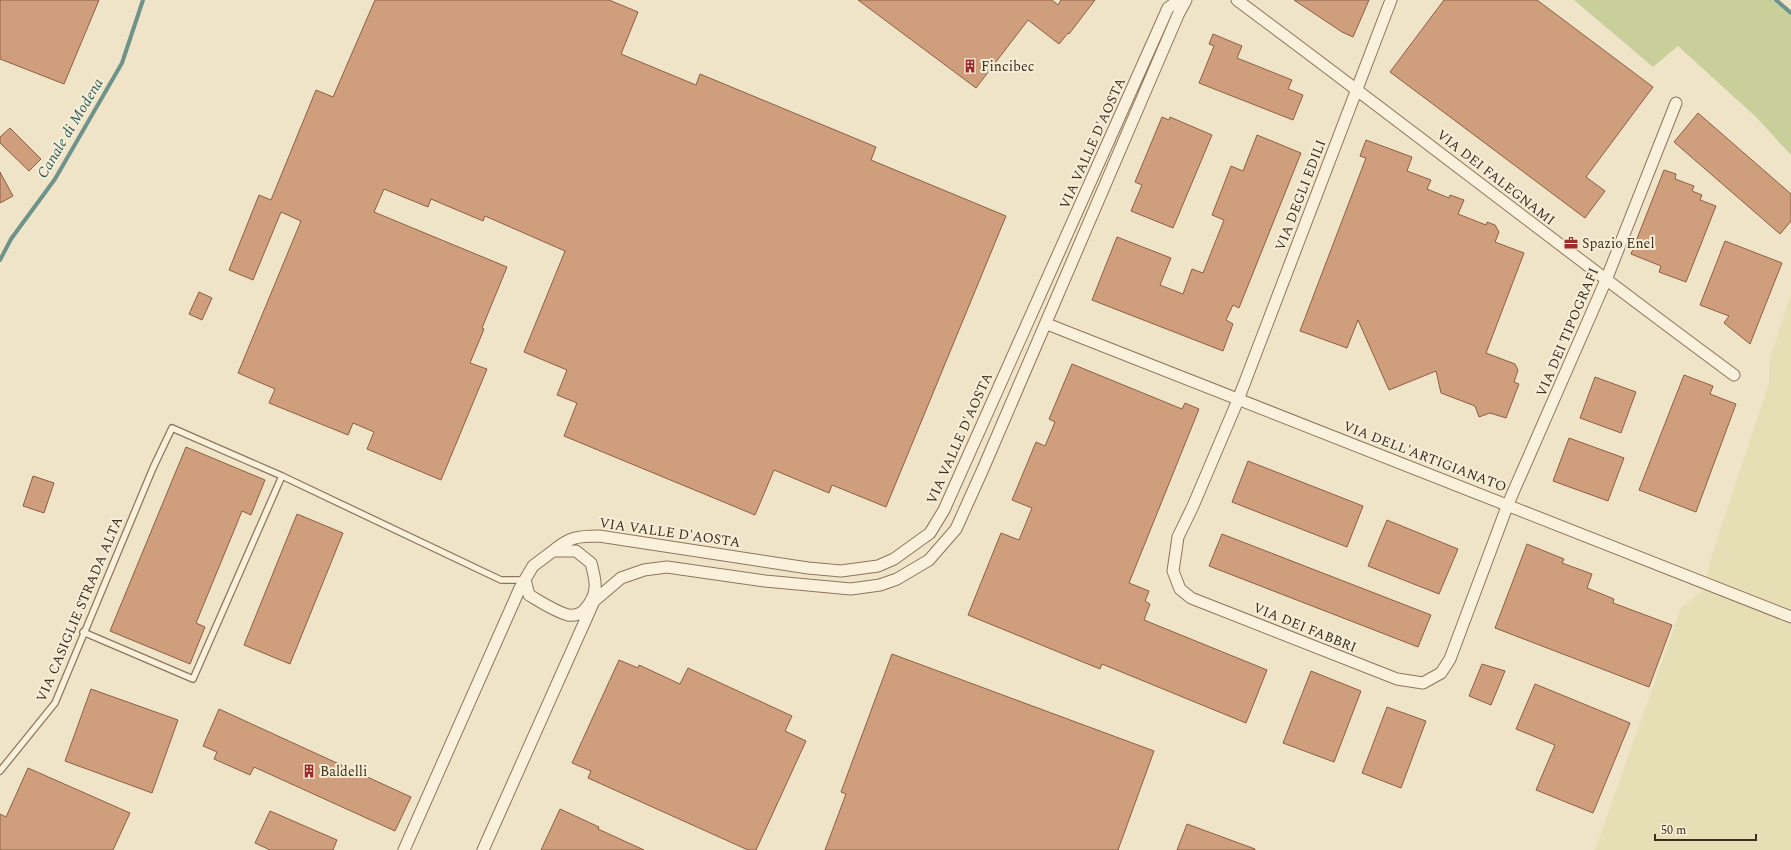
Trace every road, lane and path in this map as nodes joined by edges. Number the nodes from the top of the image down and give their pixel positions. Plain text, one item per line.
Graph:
1 (1179, 0) edge
2 (1186, 0) edge
3 (1237, 0) edge
4 (1391, 0) edge
5 (1357, 89) junction
6 (1676, 103) dead end
7 (1606, 280) junction
8 (1047, 324) junction
9 (1734, 375) dead end
10 (1238, 400) junction
11 (282, 476) junction
12 (1508, 504) junction
13 (553, 551) junction
14 (525, 580) junction
15 (594, 601) junction
16 (1791, 617) edge
17 (83, 632) junction
18 (0, 771) edge
19 (404, 850) edge
20 (483, 850) edge

1 - 13 street, VIA VALLE D'AOSTA
2 - 8 street, VIA VALLE D'AOSTA
3 - 5 street
4 - 5 street, VIA DEGLI EDILI
5 - 7 street, VIA DEI FALEGNAMI
5 - 10 street, VIA DEGLI EDILI
6 - 7 street, VIA DEI TIPOGRAFI
7 - 9 street, VIA DEI FALEGNAMI
7 - 12 street, VIA DEI TIPOGRAFI
8 - 10 street, VIA DELL'ARTIGIANATO
8 - 15 street, VIA VALLE D'AOSTA
10 - 12 street, VIA DELL'ARTIGIANATO
10 - 12 street, VIA DEI FABBRI
11 - 14 lane
11 - 17 lane
11 - 17 lane, VIA CASIGLIE STRADA ALTA
12 - 16 street, VIA DELL'ARTIGIANATO
13 - 14 street, VIA VALLE D'AOSTA
13 - 15 street, VIA VALLE D'AOSTA
14 - 15 street, VIA VALLE D'AOSTA
14 - 19 street, VIA VALLE D'AOSTA
15 - 20 street, VIA VALLE D'AOSTA
17 - 18 lane, VIA CASIGLIE STRADA ALTA

